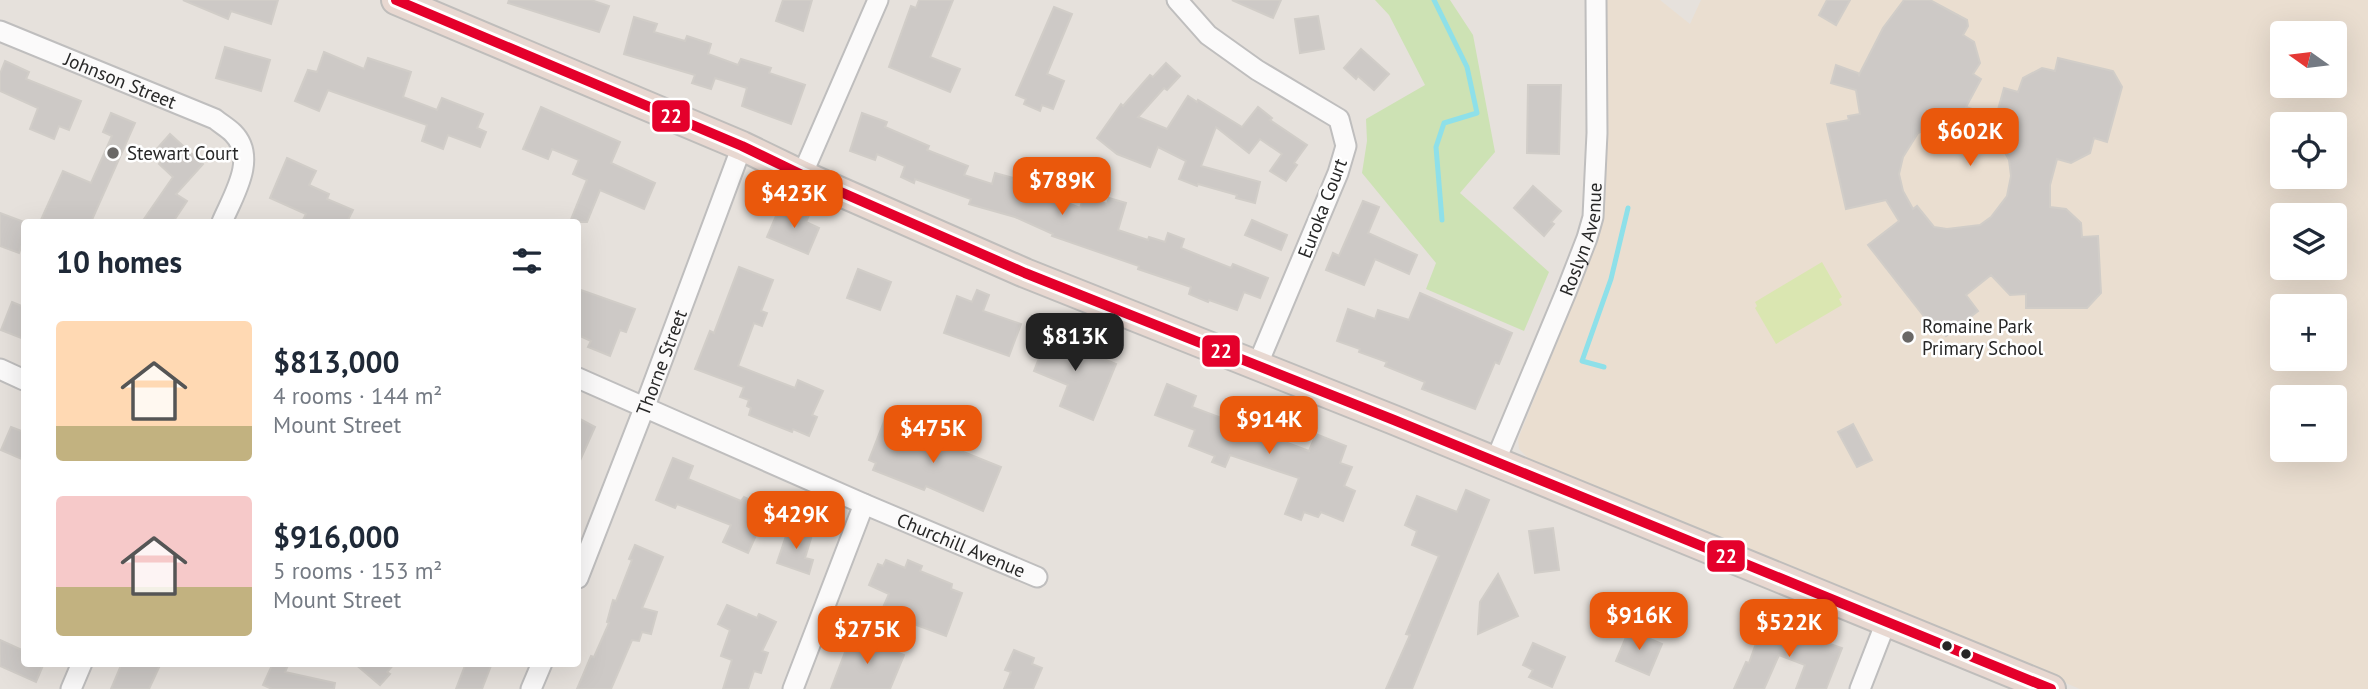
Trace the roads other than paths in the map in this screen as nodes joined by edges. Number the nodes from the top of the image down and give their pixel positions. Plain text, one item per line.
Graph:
1 (396, 0) edge
2 (878, 0) edge
3 (1177, 0) edge
4 (1596, 0) edge
5 (0, 31) edge
6 (742, 146) junction
7 (802, 175) junction
8 (223, 219) edge
9 (1257, 366) junction
10 (0, 369) edge
11 (21, 379) edge
12 (581, 379) edge
13 (645, 406) junction
14 (1495, 463) junction
15 (864, 505) junction
16 (581, 570) edge
17 (1037, 578) dead end
18 (1886, 622) junction
19 (80, 667) edge
20 (540, 667) edge
21 (71, 689) edge
22 (531, 689) edge
23 (793, 689) edge
24 (1860, 689) edge
25 (2051, 689) edge

1 - 6 highway
2 - 7 street
3 - 9 street, Euroka Court
4 - 14 street, Roslyn Avenue
5 - 8 street, Johnson Street
6 - 7 highway
6 - 13 street, Thorne Street
7 - 9 highway
9 - 14 highway
10 - 11 street
12 - 13 street, Churchill Avenue
13 - 15 street, Churchill Avenue
13 - 16 street, Thorne Street
14 - 18 highway
15 - 17 street, Churchill Avenue
15 - 23 street
18 - 24 street
18 - 25 highway
19 - 21 street
20 - 22 street

